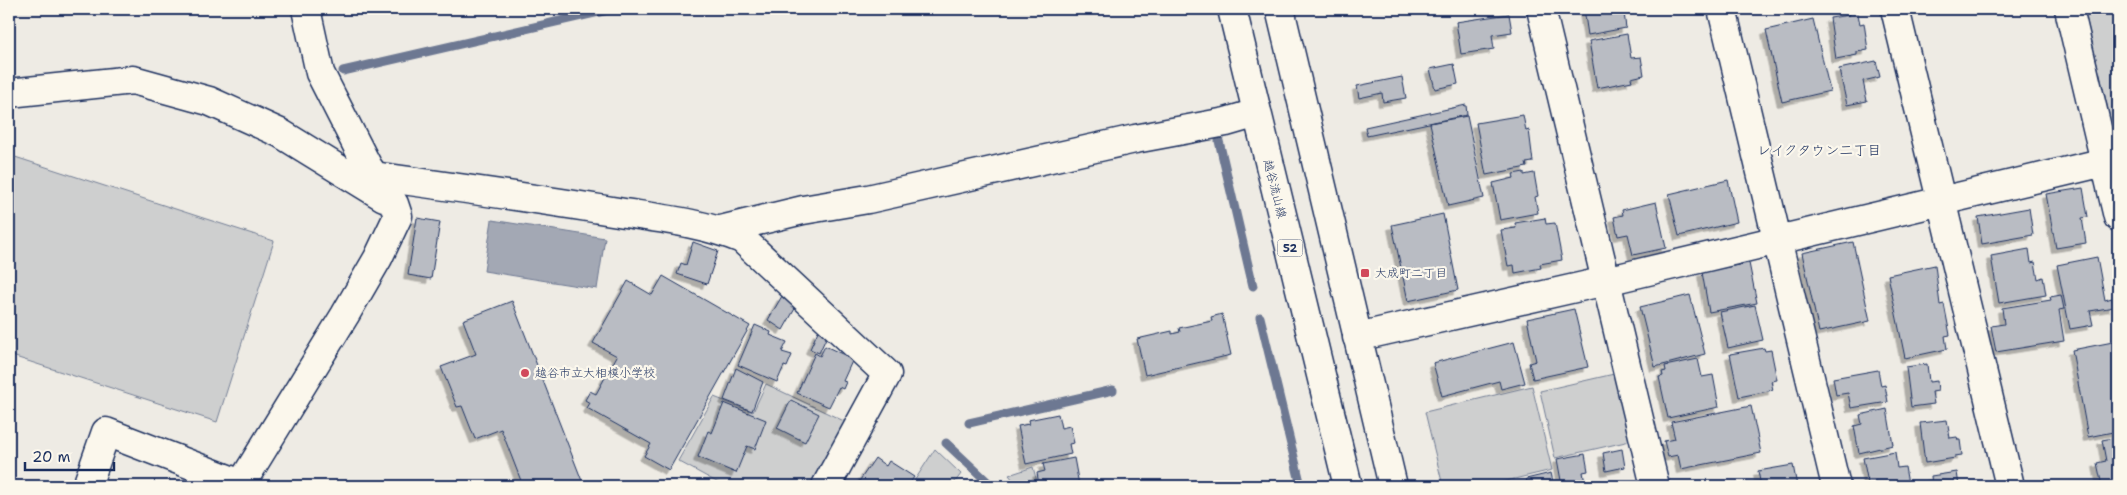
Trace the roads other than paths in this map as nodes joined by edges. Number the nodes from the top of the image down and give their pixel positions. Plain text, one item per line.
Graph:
1 (306, 9) edge
2 (1232, 9) edge
3 (1280, 9) edge
4 (1541, 9) edge
5 (1722, 9) edge
6 (1895, 9) edge
7 (2069, 9) edge
8 (9, 93) edge
9 (1256, 113) junction
10 (2105, 162) junction
11 (374, 176) junction
12 (1941, 200) junction
13 (394, 204) junction
14 (2118, 217) edge
15 (720, 230) junction
16 (1778, 240) junction
17 (1606, 281) junction
18 (1357, 337) junction
19 (240, 485) edge
20 (87, 486) edge
21 (826, 486) edge
22 (1348, 486) edge
23 (1393, 486) edge
24 (1655, 486) edge
25 (1836, 486) edge
26 (2010, 486) edge

1 - 11 street
2 - 9 street, 越谷流山線 / 52
3 - 18 street
4 - 17 street
5 - 16 street
6 - 12 street
7 - 10 street
8 - 13 street
9 - 15 street
9 - 22 street, 越谷流山線 / 52
10 - 12 street
10 - 14 street
11 - 13 street
11 - 15 street
12 - 16 street
12 - 26 street
13 - 19 street
15 - 21 street
16 - 17 street
16 - 25 street
17 - 18 street
17 - 24 street
18 - 23 street
19 - 20 street

